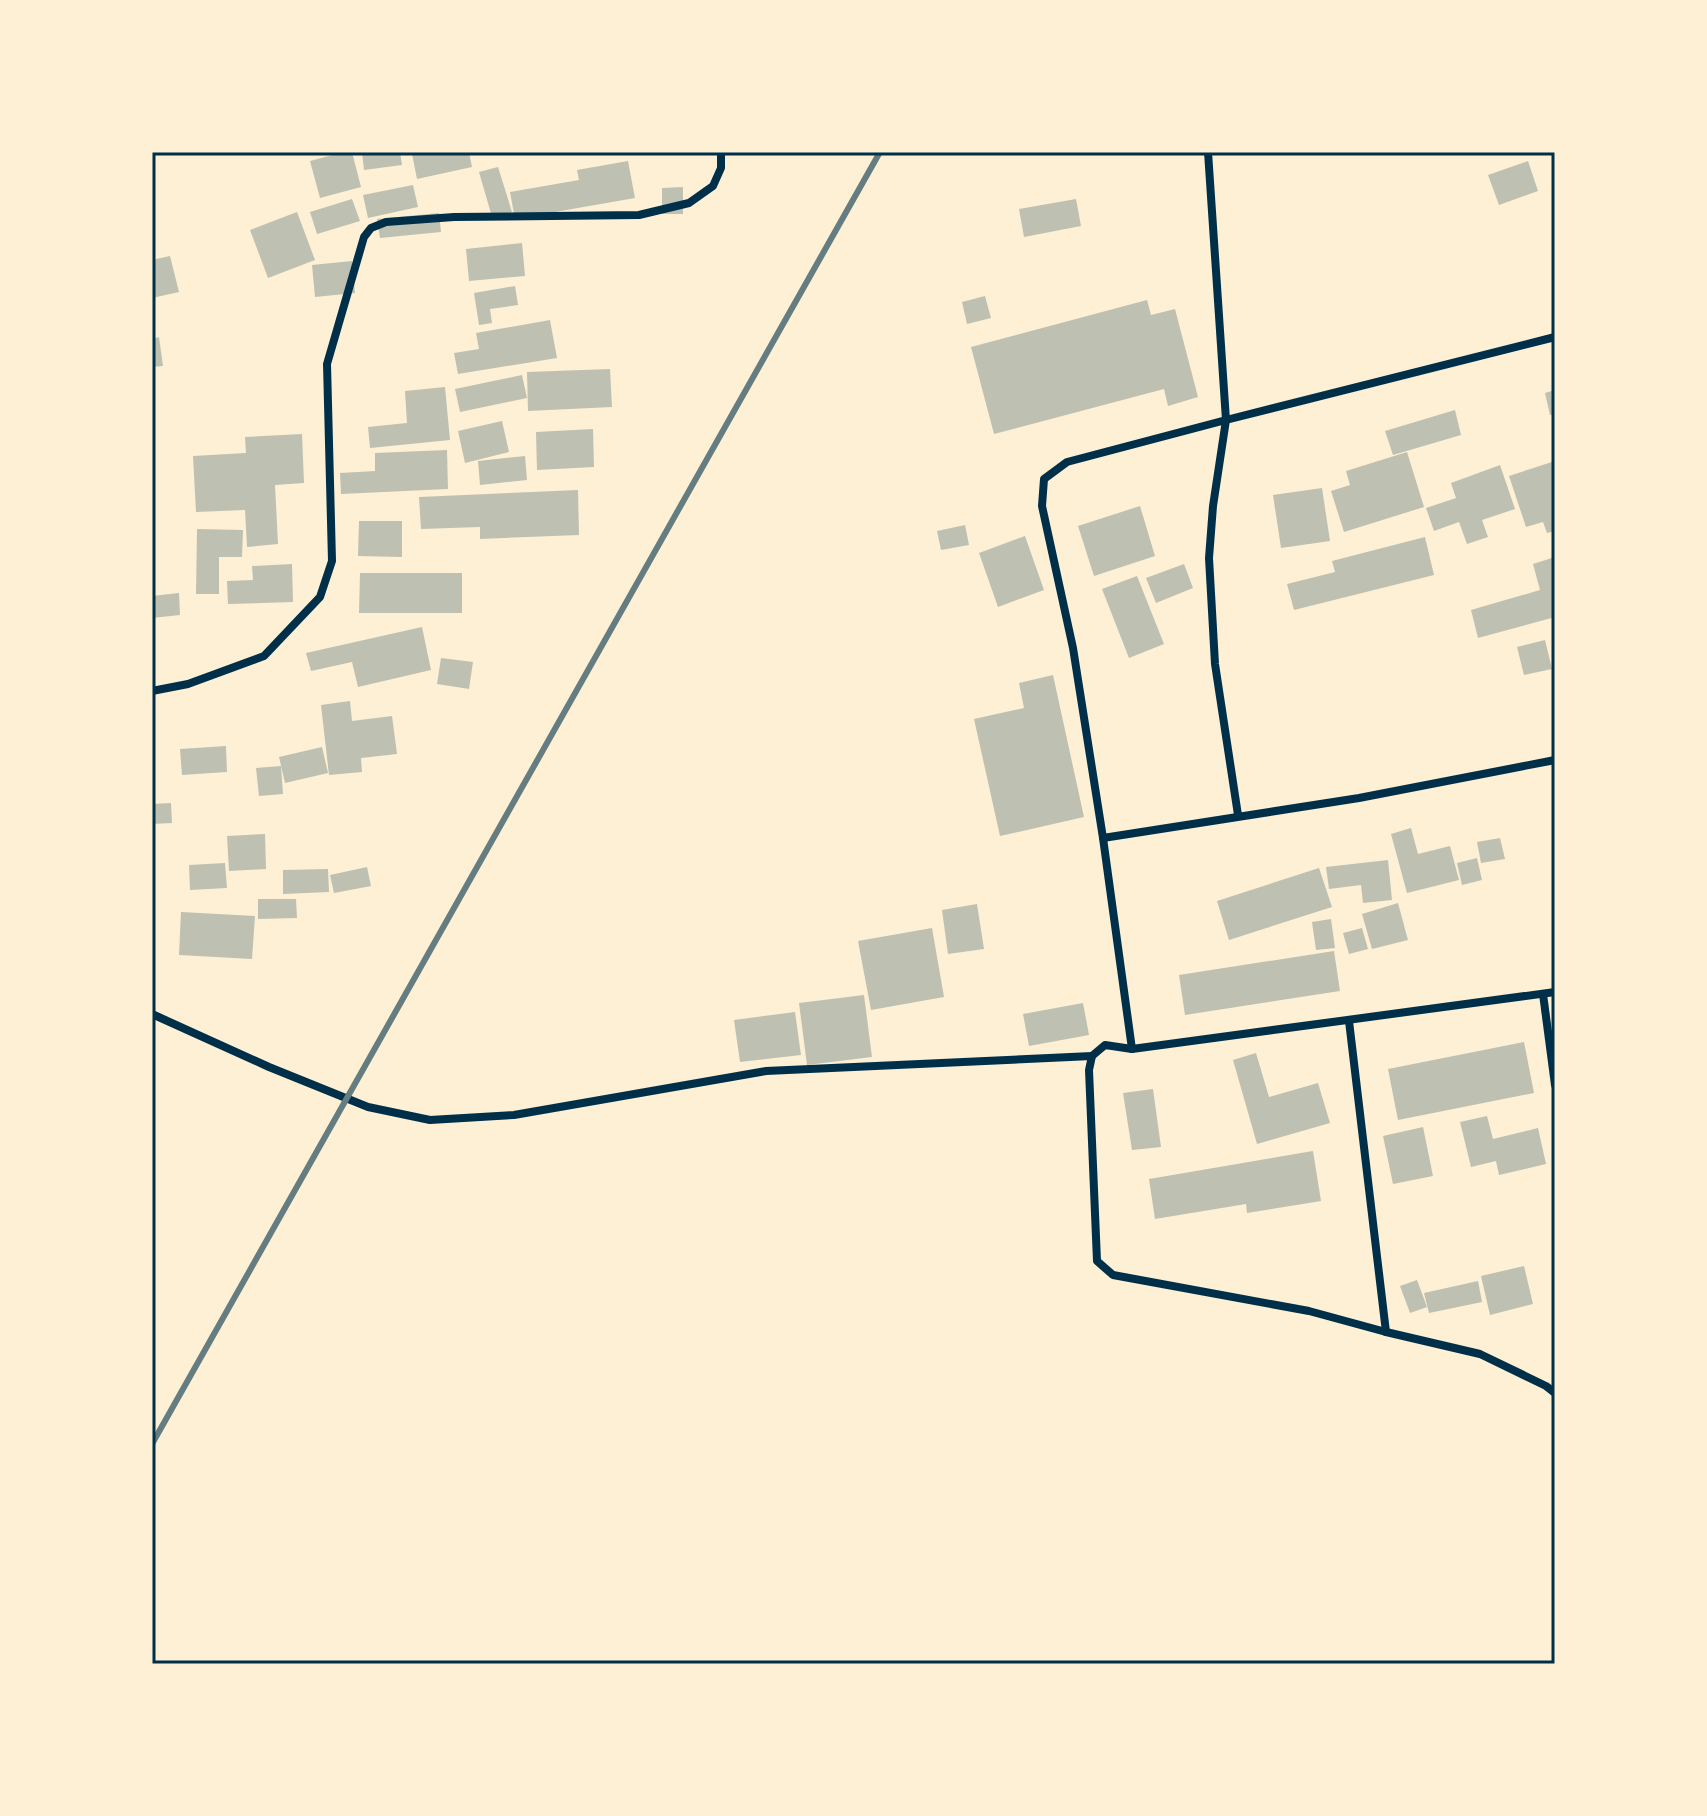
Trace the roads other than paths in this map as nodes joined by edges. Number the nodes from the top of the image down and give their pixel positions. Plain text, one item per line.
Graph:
1 (721, 152) edge
2 (1208, 152) edge
3 (1555, 337) edge
4 (1226, 420) junction
5 (152, 691) edge
6 (1555, 760) edge
7 (1238, 815) junction
8 (1103, 838) junction
9 (1555, 992) edge
10 (1543, 994) junction
11 (152, 1014) edge
12 (1349, 1021) junction
13 (1132, 1049) junction
14 (1092, 1056) junction
15 (1555, 1085) edge
16 (1386, 1332) junction
17 (1550, 1385) edge
18 (1555, 1393) edge

1 - 5 street
2 - 4 street
3 - 4 street
4 - 7 street
4 - 8 street
6 - 7 street
7 - 8 street
8 - 13 street
9 - 10 street
10 - 12 street
10 - 15 street
11 - 14 street
12 - 13 street
12 - 16 street
13 - 14 street
14 - 16 street
16 - 17 street
17 - 18 street

